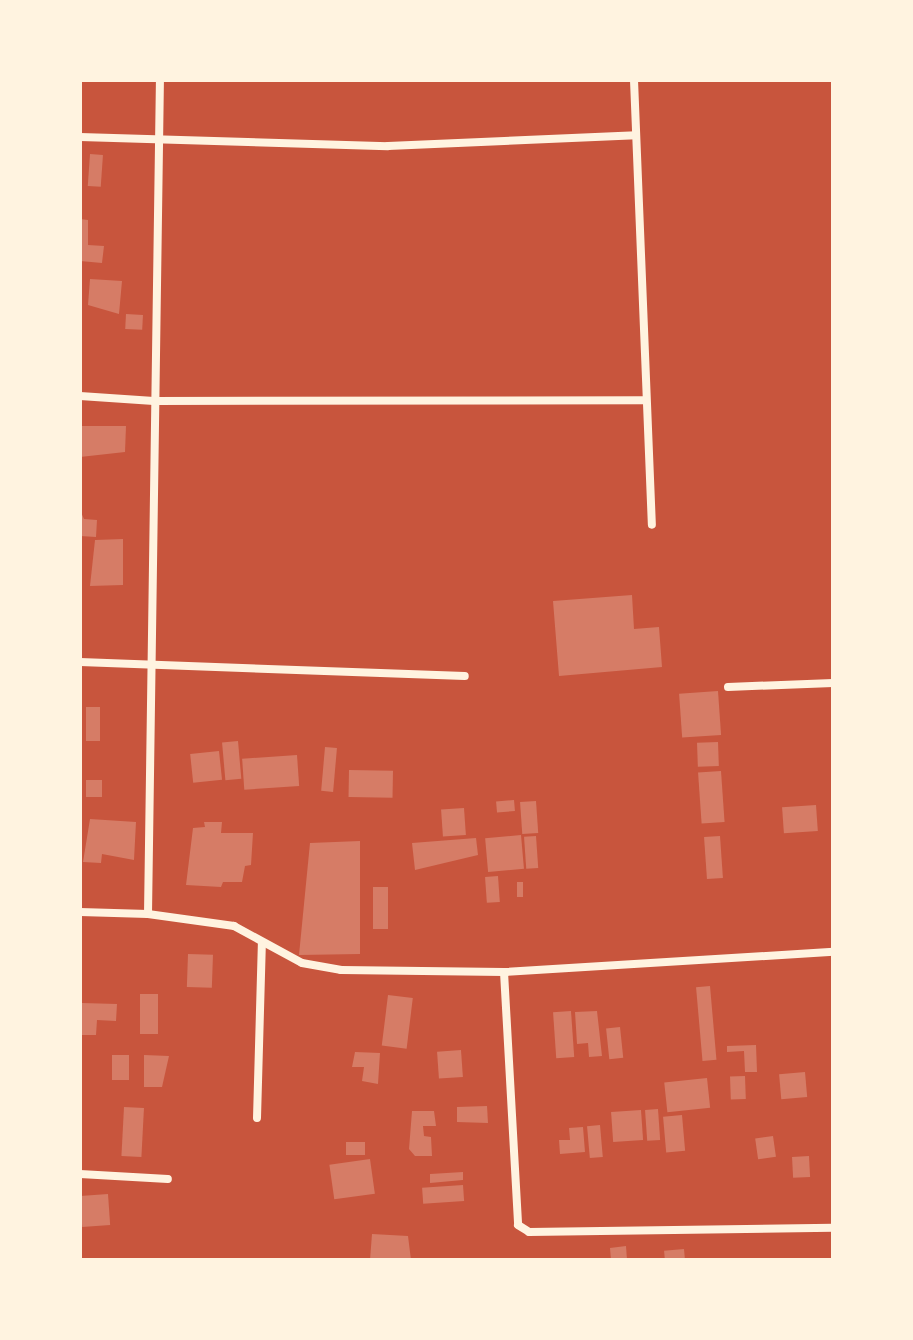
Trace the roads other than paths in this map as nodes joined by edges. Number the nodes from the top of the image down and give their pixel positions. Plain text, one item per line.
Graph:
1 (160, 80) edge
2 (634, 80) edge
3 (636, 135) junction
4 (80, 137) edge
5 (159, 141) junction
6 (80, 396) edge
7 (644, 400) junction
8 (154, 401) junction
9 (652, 525) dead end
10 (80, 662) edge
11 (152, 666) junction
12 (465, 676) dead end
13 (833, 683) edge
14 (728, 687) dead end
15 (80, 912) edge
16 (148, 914) junction
17 (262, 943) junction
18 (833, 952) edge
19 (504, 972) junction
20 (257, 1118) dead end
21 (80, 1174) edge
22 (168, 1179) dead end
23 (833, 1228) edge

1 - 5 street
2 - 3 street
3 - 5 street
3 - 7 street
4 - 5 street
5 - 8 street
6 - 8 street
7 - 8 street
7 - 9 street
8 - 11 street
10 - 11 street
11 - 12 street
11 - 16 street
13 - 14 street
15 - 16 street
16 - 17 street
17 - 19 street
17 - 20 street
18 - 19 street
19 - 23 street
21 - 22 street

